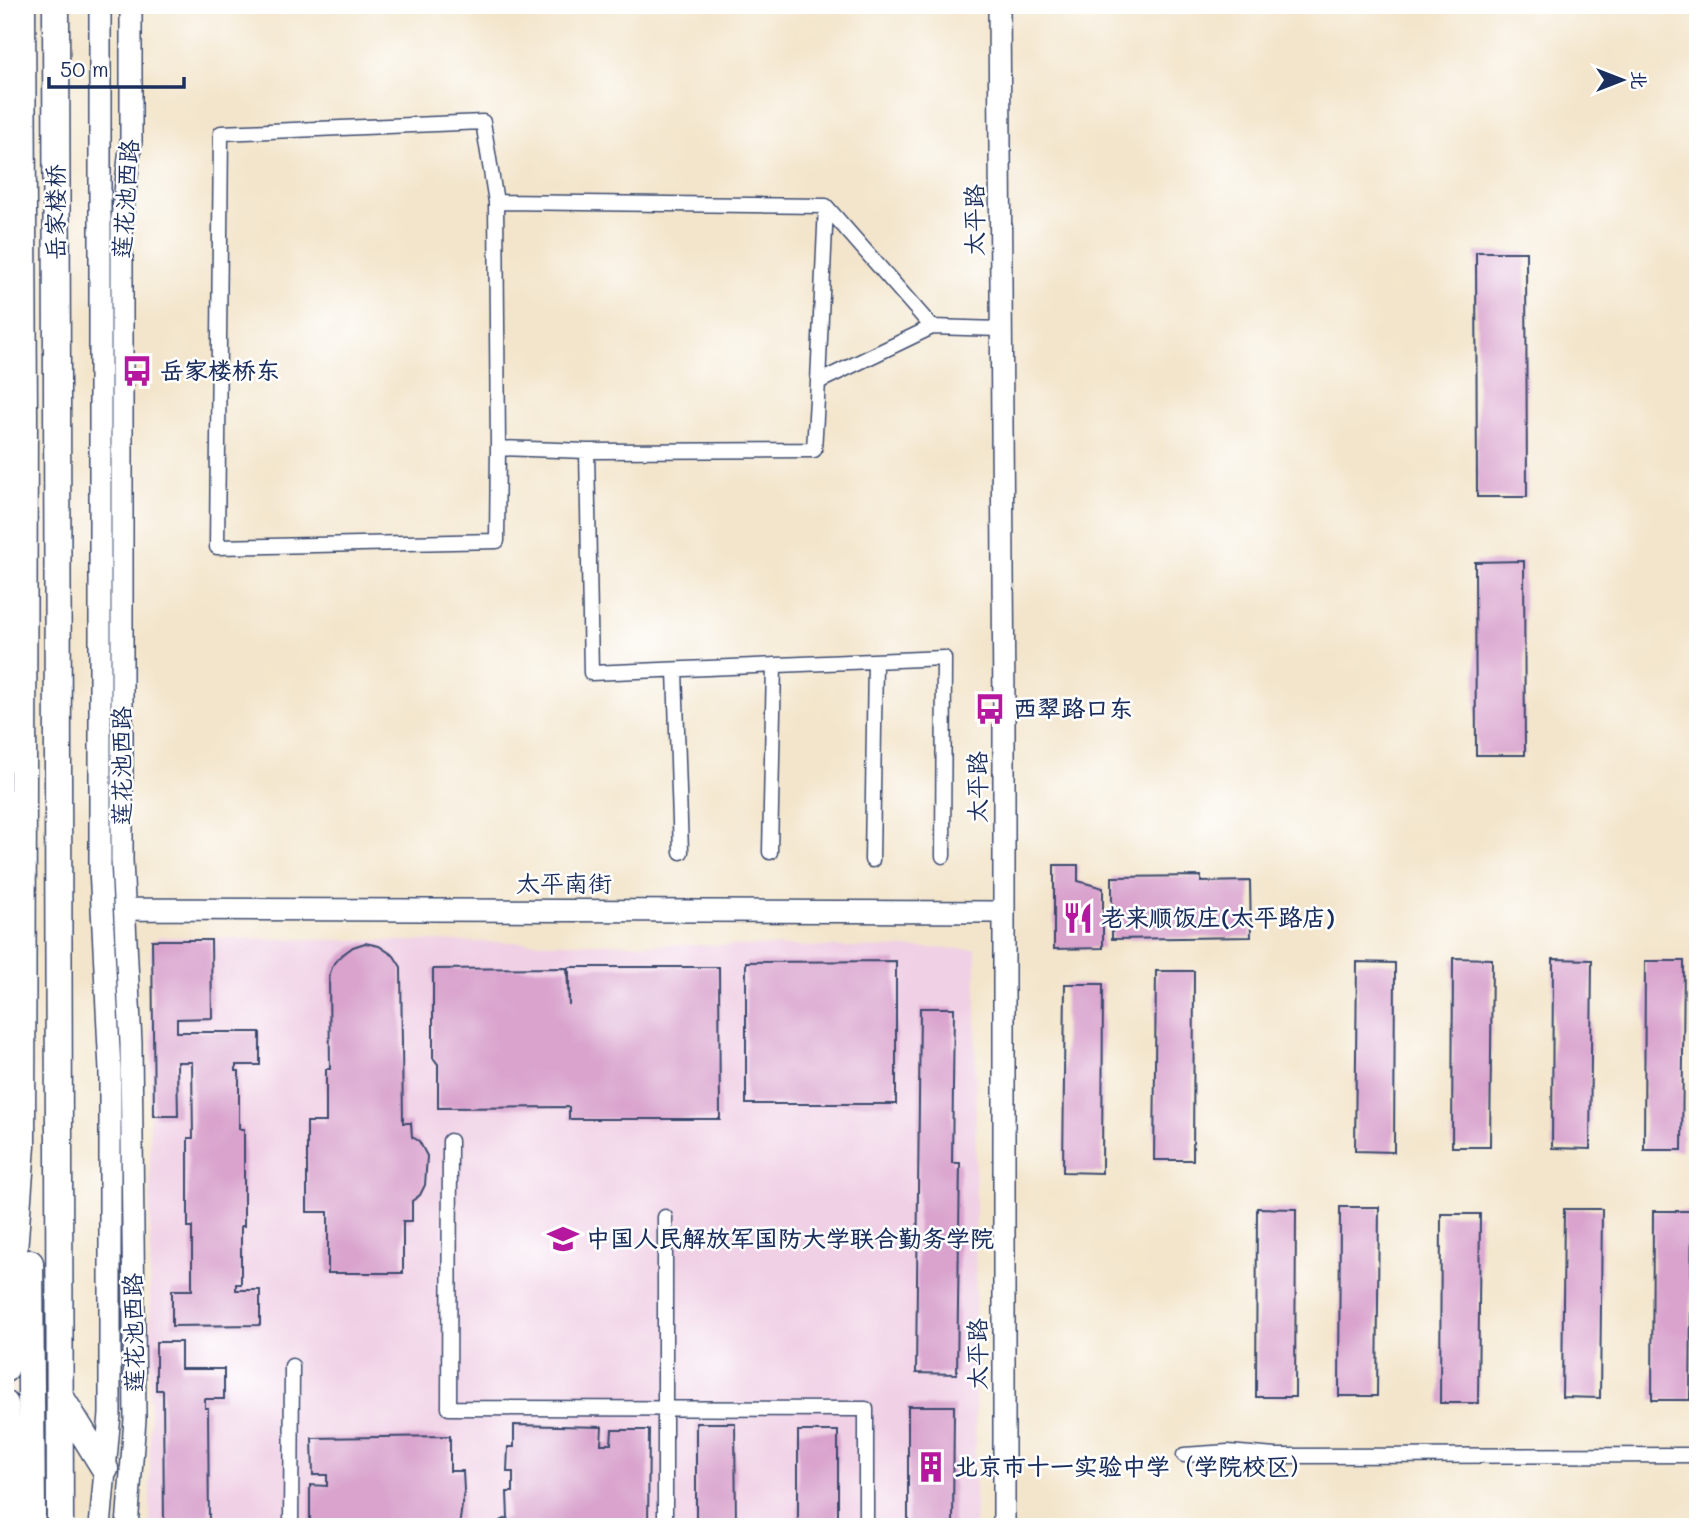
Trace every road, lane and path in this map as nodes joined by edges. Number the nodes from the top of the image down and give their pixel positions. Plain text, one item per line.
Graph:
1 (22, 5) edge
2 (56, 5) edge
3 (100, 5) edge
4 (131, 5) edge
5 (999, 5) edge
6 (496, 202) junction
7 (826, 206) junction
8 (932, 327) junction
9 (1000, 330) junction
10 (818, 382) junction
11 (498, 448) junction
12 (587, 451) junction
13 (875, 661) junction
14 (774, 666) junction
15 (675, 670) junction
16 (681, 852) dead end
17 (770, 852) dead end
18 (943, 856) dead end
19 (872, 860) dead end
20 (125, 909) junction
21 (1004, 912) junction
22 (450, 1142) dead end
23 (22, 1146) junction
24 (665, 1217) dead end
25 (5, 1233) edge
26 (292, 1366) dead end
27 (5, 1369) edge
28 (60, 1396) junction
29 (5, 1404) edge
30 (666, 1408) junction
31 (1184, 1455) dead end
32 (1698, 1455) edge
33 (118, 1469) junction
34 (12, 1527) edge
35 (30, 1527) edge
36 (60, 1527) edge
37 (100, 1527) edge
38 (127, 1527) edge
39 (291, 1527) edge
40 (665, 1527) edge
41 (866, 1527) edge
42 (1004, 1527) edge

1 - 23 highway, 岳家楼桥
2 - 28 highway, 岳家楼桥
3 - 33 street, 莲花池西路
4 - 20 street, 莲花池西路
5 - 9 street, 太平路
6 - 7 street
6 - 11 street
6 - 11 street
7 - 8 street
7 - 10 street
8 - 9 street
8 - 10 street
9 - 21 street, 太平路
10 - 12 street
11 - 12 street
12 - 15 street
13 - 14 street
13 - 18 street
13 - 19 street
14 - 15 street
14 - 17 street
15 - 16 street
20 - 21 street, 太平南街
20 - 33 street, 莲花池西路
21 - 42 street, 太平路
22 - 30 street
23 - 25 street
23 - 27 highway
23 - 35 highway
24 - 30 street
26 - 39 street
28 - 33 highway
28 - 36 highway
29 - 34 highway
30 - 40 street
30 - 41 street
31 - 32 street
33 - 37 street, 莲花池西路
33 - 38 street, 莲花池西路

